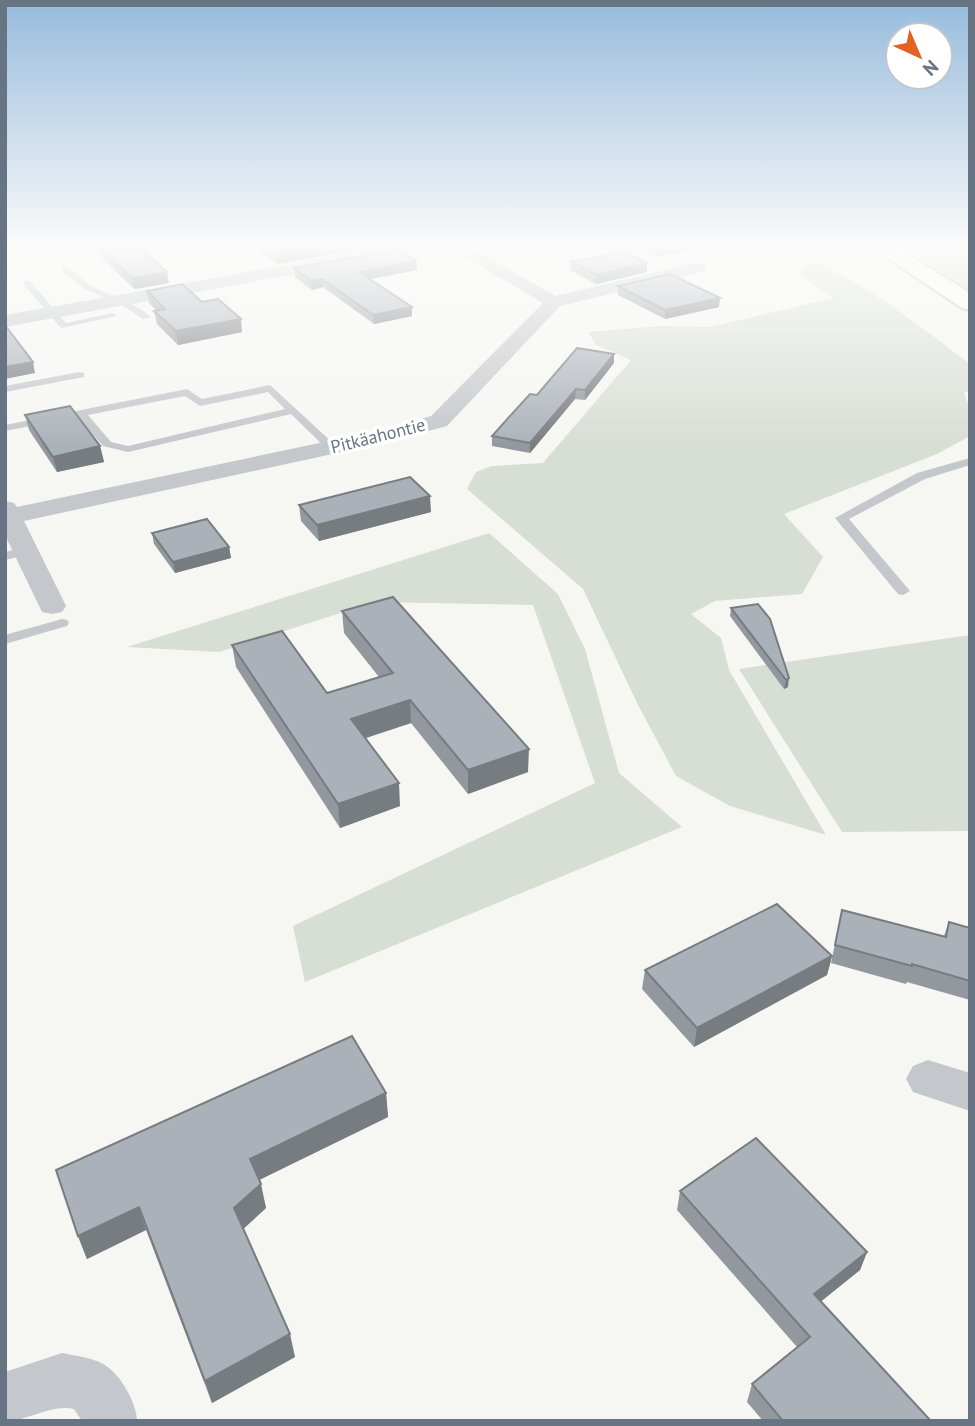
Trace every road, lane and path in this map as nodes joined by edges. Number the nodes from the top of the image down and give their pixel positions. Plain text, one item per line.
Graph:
1 (42, 315) edge
2 (53, 315) edge
3 (142, 315) edge
4 (542, 315) edge
5 (112, 316) dead end
6 (146, 317) dead end
7 (5, 321) edge
8 (80, 374) dead end
9 (5, 389) edge
10 (293, 410) junction
11 (80, 413) junction
12 (5, 429) edge
13 (331, 447) junction
14 (970, 460) edge
15 (7, 512) edge
16 (16, 553) edge
17 (903, 592) dead end
18 (57, 615) joint
19 (5, 640) edge
20 (928, 1079) dead end
21 (970, 1093) edge
22 (5, 1399) edge
23 (110, 1421) edge

1 - 7 street
2 - 5 lane
3 - 6 lane
4 - 13 street, Pitkäahontie
8 - 9 lane
10 - 11 lane
10 - 11 lane
10 - 13 lane
11 - 12 lane
13 - 15 street, Pitkäahontie
14 - 17 lane
15 - 16 street
16 - 18 street
18 - 19 lane
20 - 21 street
22 - 23 street

